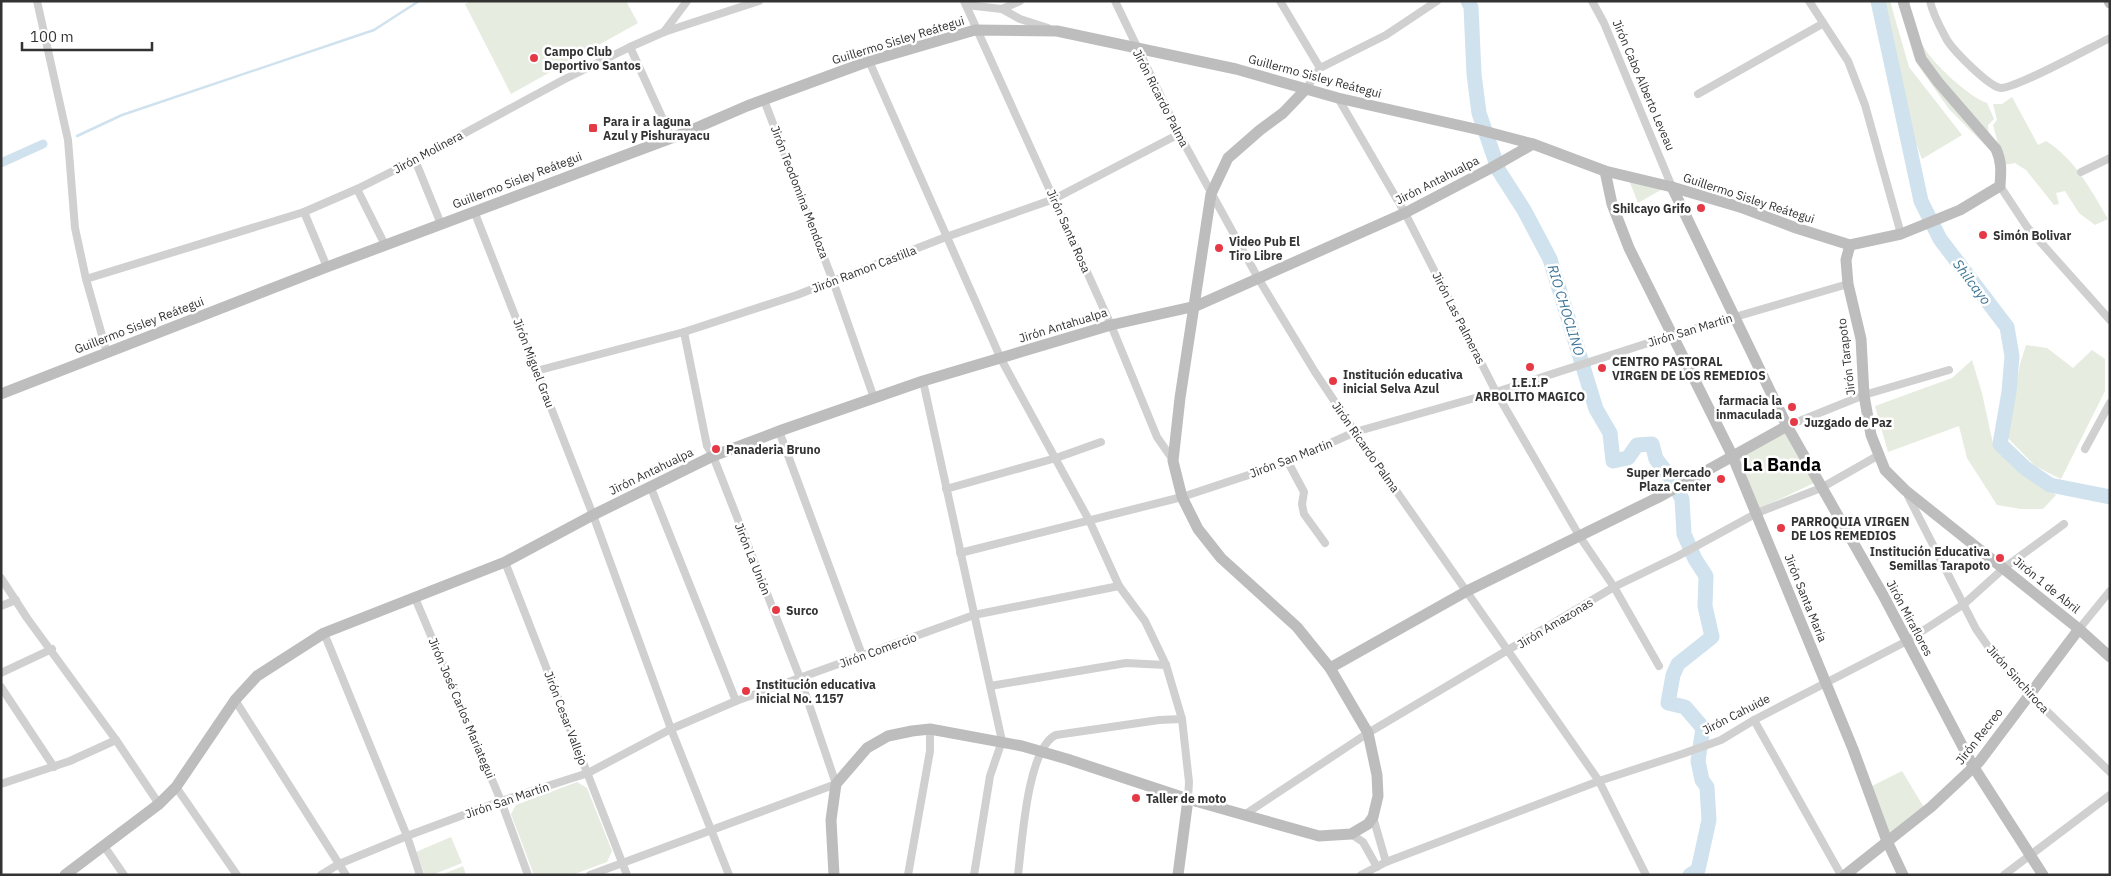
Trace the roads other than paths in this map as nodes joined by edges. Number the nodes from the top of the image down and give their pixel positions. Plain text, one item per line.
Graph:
1 (37, 1) edge
2 (686, 1) edge
3 (759, 1) edge
4 (1020, 1) edge
5 (1115, 1) edge
6 (1280, 1) edge
7 (1437, 1) edge
8 (1592, 1) edge
9 (1809, 1) edge
10 (1903, 1) edge
11 (1930, 1) edge
12 (965, 3) edge
13 (1002, 9) junction
14 (1822, 24) junction
15 (975, 30) junction
16 (1057, 31) junction
17 (664, 32) junction
18 (2110, 38) edge
19 (630, 47) junction
20 (1136, 48) junction
21 (869, 61) junction
22 (1320, 68) junction
23 (1306, 89) junction
24 (1698, 94) dead end
25 (1338, 98) junction
26 (764, 100) junction
27 (1179, 134) junction
28 (671, 137) junction
29 (1532, 144) junction
30 (2110, 158) edge
31 (415, 160) junction
32 (1606, 171) junction
33 (2081, 172) dead end
34 (1672, 186) junction
35 (2000, 186) junction
36 (357, 189) junction
37 (1211, 194) junction
38 (1054, 199) junction
39 (474, 211) junction
40 (304, 212) junction
41 (1405, 213) junction
42 (441, 224) junction
43 (1901, 234) junction
44 (946, 237) junction
45 (385, 245) junction
46 (1850, 245) junction
47 (327, 267) junction
48 (1258, 278) junction
49 (86, 279) junction
50 (833, 281) junction
51 (1848, 284) junction
52 (1196, 306) junction
53 (1735, 316) junction
54 (2110, 320) edge
55 (1111, 325) junction
56 (684, 332) junction
57 (1673, 335) junction
58 (106, 353) junction
59 (1001, 359) junction
60 (536, 370) junction
61 (1949, 370) dead end
62 (923, 382) junction
63 (1496, 392) junction
64 (1, 394) edge
65 (1864, 395) junction
66 (874, 398) junction
67 (2110, 403) edge
68 (1786, 426) junction
69 (779, 431) junction
70 (1354, 432) junction
71 (1101, 442) dead end
72 (2085, 449) dead end
73 (1879, 455) junction
74 (713, 456) junction
75 (1732, 456) junction
76 (1056, 458) junction
77 (1174, 460) junction
78 (1288, 462) junction
79 (651, 488) junction
80 (1821, 488) junction
81 (946, 489) junction
82 (1905, 490) junction
83 (1182, 497) junction
84 (1756, 513) junction
85 (593, 515) junction
86 (1090, 522) junction
87 (2064, 524) dead end
88 (1580, 537) junction
89 (1325, 543) dead end
90 (960, 553) junction
91 (506, 562) junction
92 (2004, 568) junction
93 (1, 578) edge
94 (1119, 586) junction
95 (1614, 587) junction
96 (1466, 591) junction
97 (2110, 591) edge
98 (415, 598) junction
99 (16, 600) junction
100 (1964, 604) junction
101 (1, 606) edge
102 (974, 615) junction
103 (2079, 629) junction
104 (324, 632) junction
105 (1907, 641) junction
106 (52, 650) junction
107 (1509, 650) junction
108 (862, 656) junction
109 (2110, 657) edge
110 (1166, 665) junction
111 (1659, 666) dead end
112 (1330, 668) junction
113 (1, 673) edge
114 (800, 678) junction
115 (1826, 683) junction
116 (990, 686) junction
117 (1, 687) edge
118 (2029, 694) junction
119 (235, 700) junction
120 (736, 701) junction
121 (1182, 719) junction
122 (1754, 720) junction
123 (671, 729) junction
124 (930, 729) junction
125 (1368, 733) junction
126 (116, 740) junction
127 (1002, 741) junction
128 (1040, 751) junction
129 (54, 766) junction
130 (1974, 766) junction
131 (2110, 772) edge
132 (588, 773) junction
133 (1599, 781) junction
134 (1, 784) edge
135 (836, 784) junction
136 (176, 787) junction
137 (2110, 795) edge
138 (1188, 799) junction
139 (501, 801) junction
140 (159, 804) junction
141 (1244, 815) junction
142 (1373, 817) junction
143 (711, 829) junction
144 (1351, 834) junction
145 (407, 836) junction
146 (1887, 840) junction
147 (104, 846) junction
148 (2030, 854) junction
149 (622, 861) junction
150 (1386, 862) junction
151 (339, 864) junction
152 (1377, 867) junction
153 (65, 875) edge
154 (124, 875) edge
155 (237, 875) edge
156 (321, 875) edge
157 (346, 875) edge
158 (420, 875) edge
159 (528, 875) edge
160 (590, 875) edge
161 (627, 875) edge
162 (729, 875) edge
163 (834, 875) edge
164 (908, 875) edge
165 (974, 875) edge
166 (1018, 875) edge
167 (1178, 875) edge
168 (1361, 875) edge
169 (1646, 875) edge
170 (1841, 875) edge
171 (1846, 875) edge
172 (1903, 875) edge
173 (2004, 875) edge
174 (2044, 875) edge

1 - 49 street
2 - 17 street
3 - 17 street, Jirón Molinera
4 - 13 street
5 - 20 street, Jirón Ricardo Palma
6 - 22 street
7 - 22 street
8 - 34 street, Jirón Cabo Alberto Leveau
9 - 14 street
10 - 35 street
11 - 18 street
12 - 13 street
12 - 15 street, Jirón Santa Rosa
13 - 16 street
14 - 24 street
14 - 43 street
15 - 16 street, Guillermo Sisley Reátegui
15 - 21 street, Guillermo Sisley Reátegui
15 - 38 street, Jirón Santa Rosa
16 - 20 street, Guillermo Sisley Reátegui
17 - 19 street, Jirón Molinera
19 - 28 street
19 - 31 street, Jirón Molinera
20 - 23 street, Guillermo Sisley Reátegui
20 - 27 street, Jirón Ricardo Palma
21 - 26 street, Guillermo Sisley Reátegui
21 - 44 street
22 - 23 street
23 - 25 street, Guillermo Sisley Reátegui
23 - 37 street
25 - 29 street, Guillermo Sisley Reátegui
25 - 41 street, Jirón Las Palmeras
26 - 28 street, Guillermo Sisley Reátegui
26 - 50 street, Jirón Teodomina Mendoza
27 - 37 street, Jirón Ricardo Palma
27 - 38 street, Jirón Ramon Castilla
28 - 39 street, Guillermo Sisley Reátegui
29 - 32 street, Guillermo Sisley Reátegui
29 - 41 street, Jirón Antahualpa
30 - 33 street
31 - 36 street, Jirón Molinera
31 - 42 street
32 - 34 street, Guillermo Sisley Reátegui
32 - 57 street, Jirón Santa Maria
34 - 46 street, Guillermo Sisley Reátegui
34 - 53 street, Jirón Cabo Alberto Leveau
35 - 43 street, Guillermo Sisley Reátegui
35 - 54 street
36 - 40 street, Jirón Molinera
36 - 45 street
37 - 48 street, Jirón Ricardo Palma
37 - 52 street
38 - 44 street, Jirón Ramon Castilla
38 - 55 street, Jirón Santa Rosa
39 - 42 street, Guillermo Sisley Reátegui
39 - 60 street, Jirón Miguel Grau
40 - 47 street
40 - 49 street, Jirón Molinera
41 - 48 street, Jirón Antahualpa
41 - 63 street, Jirón Las Palmeras
42 - 45 street, Guillermo Sisley Reátegui
43 - 46 street, Guillermo Sisley Reátegui
44 - 50 street, Jirón Ramon Castilla
44 - 59 street
45 - 47 street, Guillermo Sisley Reátegui
46 - 51 street, Jirón Tarapoto
47 - 58 street, Guillermo Sisley Reátegui
48 - 52 street, Jirón Antahualpa
48 - 70 street, Jirón Ricardo Palma
49 - 58 street
50 - 56 street, Jirón Ramon Castilla
50 - 66 street, Jirón Teodomina Mendoza
51 - 53 street, Jirón San Martin
51 - 65 street, Jirón Tarapoto
52 - 55 street, Jirón Antahualpa
52 - 77 street
53 - 57 street, Jirón San Martin
53 - 68 street, Jirón Miraflores
55 - 59 street, Jirón Antahualpa
55 - 77 street, Jirón Santa Rosa
56 - 60 street, Jirón Ramon Castilla
56 - 74 street, Jirón La Unión
57 - 63 street, Jirón San Martin
57 - 75 street, Jirón Santa Maria
58 - 64 street, Guillermo Sisley Reátegui
59 - 62 street, Jirón Antahualpa
59 - 76 street
60 - 85 street, Jirón Miguel Grau
61 - 65 street
62 - 66 street, Jirón Antahualpa
62 - 81 street
63 - 70 street, Jirón San Martin
63 - 88 street, Jirón Las Palmeras
65 - 68 street
65 - 73 street, Jirón Tarapoto
66 - 69 street, Jirón Antahualpa
67 - 72 street
68 - 75 street
68 - 80 street, Jirón Miraflores
69 - 74 street, Jirón Antahualpa
69 - 108 street
70 - 78 street, Jirón San Martin
70 - 96 street, Jirón Ricardo Palma
71 - 76 street
73 - 80 street, Jirón Amazonas
73 - 82 street, Jirón 1 de Abril
74 - 79 street, Jirón Antahualpa
74 - 114 street, Jirón La Unión
75 - 84 street, Jirón Santa Maria
75 - 88 street
76 - 81 street
76 - 86 street
77 - 83 street
78 - 83 street, Jirón San Martin
78 - 89 street
79 - 85 street, Jirón Antahualpa
79 - 120 street
80 - 84 street, Jirón Amazonas
80 - 105 street, Jirón Miraflores
81 - 90 street
82 - 92 street, Jirón 1 de Abril
82 - 100 street, Jirón Sinchiroca
83 - 86 street, Jirón San Martin
83 - 112 street
84 - 95 street, Jirón Amazonas
84 - 115 street, Jirón Santa Maria
85 - 91 street, Jirón Antahualpa
85 - 123 street, Jirón Miguel Grau
86 - 90 street, Jirón San Martin
86 - 94 street
87 - 92 street, Jirón Cahuide
88 - 95 street, Jirón Las Palmeras
88 - 96 street
90 - 102 street
91 - 98 street, Jirón Antahualpa
91 - 132 street, Jirón Cesar Vallejo
92 - 100 street, Jirón Cahuide
92 - 103 street, Jirón 1 de Abril
93 - 99 street
94 - 102 street, Jirón Comercio
94 - 110 street
95 - 107 street, Jirón Amazonas
95 - 111 street, Jirón Las Palmeras
96 - 107 street, Jirón Ricardo Palma
96 - 112 street
97 - 103 street, Jirón Recreo
98 - 104 street, Jirón Antahualpa
98 - 139 street, Jirón José Carlos Mariategui
99 - 101 street
99 - 106 street
100 - 105 street, Jirón Cahuide
100 - 118 street, Jirón Sinchiroca
102 - 108 street, Jirón Comercio
102 - 116 street
103 - 109 street, Jirón 1 de Abril
103 - 118 street, Jirón Recreo
104 - 119 street, Jirón Antahualpa
104 - 145 street
105 - 115 street, Jirón Cahuide
105 - 130 street, Jirón Miraflores
106 - 113 street
106 - 126 street
107 - 125 street, Jirón Amazonas
107 - 133 street, Jirón Ricardo Palma
108 - 114 street, Jirón Comercio
110 - 116 street
110 - 121 street
112 - 125 street
114 - 120 street, Jirón Comercio
114 - 135 street, Jirón La Unión
115 - 122 street, Jirón Cahuide
115 - 146 street, Jirón Santa Maria
116 - 127 street
117 - 129 street
118 - 130 street, Jirón Recreo
118 - 131 street, Jirón Sinchiroca
119 - 136 street, Jirón Antahualpa
119 - 151 street
120 - 123 street, Jirón Comercio
121 - 128 street
121 - 138 street
122 - 133 street, Jirón Cahuide
122 - 170 street
123 - 132 street, Jirón San Martín
123 - 143 street, Jirón Miguel Grau
124 - 127 street
124 - 135 street
124 - 164 street
125 - 141 street, Jirón Amazonas
125 - 142 street
126 - 129 street
126 - 140 street
127 - 128 street
127 - 165 street
128 - 138 street
128 - 166 street
129 - 134 street
130 - 146 street, Jirón Recreo
130 - 148 street, Jirón Miraflores
132 - 139 street, Jirón San Martín
132 - 149 street, Jirón Cesar Vallejo
133 - 150 street, Jirón Cahuide
133 - 169 street, Jirón Ricardo Palma
135 - 143 street
135 - 163 street
136 - 140 street, Jirón Antahualpa
136 - 155 street
137 - 148 street
138 - 141 street
138 - 167 street
139 - 145 street, Jirón San Martín
139 - 159 street, Jirón José Carlos Mariategui
140 - 147 street, Jirón Antahualpa
141 - 144 street
142 - 144 street
142 - 150 street
143 - 149 street
143 - 162 street, Jirón Miguel Grau
144 - 152 street
145 - 151 street, Jirón San Martín
145 - 158 street
146 - 171 street, Jirón Recreo
146 - 172 street, Jirón Santa Maria
147 - 153 street, Jirón Antahualpa
147 - 154 street
148 - 173 street
148 - 174 street, Jirón Miraflores
149 - 160 street
149 - 161 street, Jirón Cesar Vallejo
150 - 152 street, Jirón Cahuide
151 - 156 street, Jirón San Martín
151 - 157 street
152 - 168 street, Jirón Cahuide

